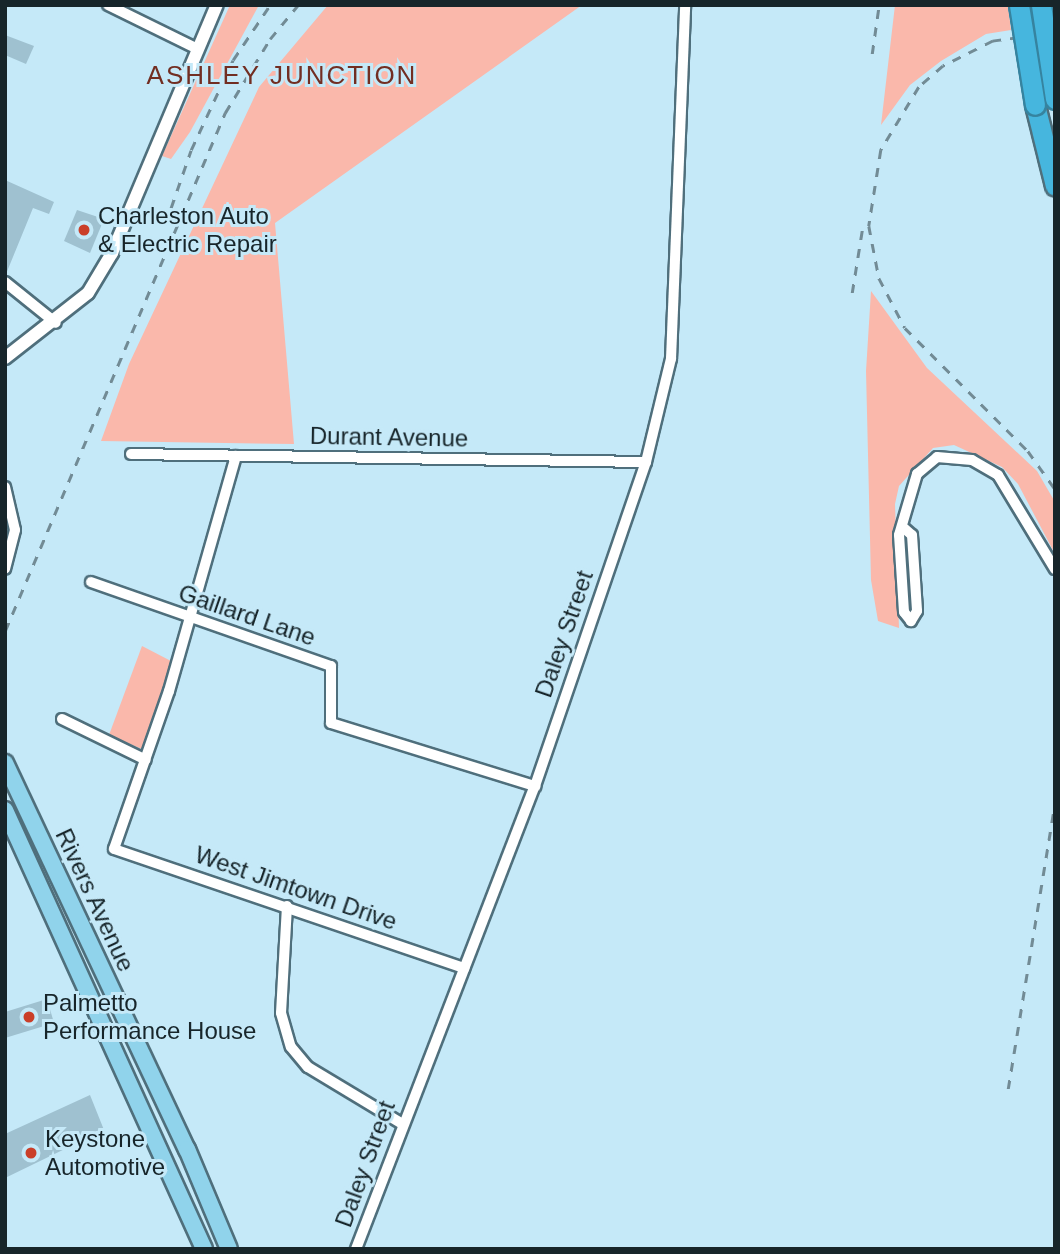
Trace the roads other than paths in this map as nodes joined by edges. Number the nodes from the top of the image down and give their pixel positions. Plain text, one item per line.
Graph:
1 (108, 5) edge
2 (217, 5) edge
3 (685, 5) edge
4 (1019, 5) edge
5 (1041, 5) edge
6 (198, 49) junction
7 (1055, 99) edge
8 (1055, 186) edge
9 (5, 282) edge
10 (55, 323) junction
11 (5, 359) edge
12 (131, 454) dead end
13 (236, 456) junction
14 (646, 462) junction
15 (5, 486) edge
16 (905, 529) junction
17 (5, 569) edge
18 (1055, 569) edge
19 (91, 582) dead end
20 (189, 618) junction
21 (62, 719) dead end
22 (146, 760) junction
23 (5, 763) edge
24 (535, 786) junction
25 (5, 810) edge
26 (287, 906) junction
27 (464, 968) junction
28 (401, 1123) junction
29 (204, 1249) edge
30 (229, 1249) edge
31 (356, 1249) edge

1 - 6 street
2 - 6 street
3 - 14 street, Daley Street
4 - 8 highway, bridge
5 - 7 highway, bridge
6 - 10 street
9 - 10 street
10 - 11 street
12 - 13 street, Durant Avenue
13 - 14 street, Durant Avenue
13 - 20 street
14 - 24 street, Daley Street
15 - 17 street
16 - 16 street
16 - 18 street
19 - 20 street, Gaillard Lane
20 - 22 street
20 - 24 street, Gaillard Lane
21 - 22 street
22 - 26 street, West Jimtown Drive
23 - 30 main road, Rivers Avenue
24 - 27 street, Daley Street
25 - 29 main road, Rivers Avenue
26 - 27 street, West Jimtown Drive
26 - 28 street
27 - 28 street, Daley Street
28 - 31 street, Daley Street

